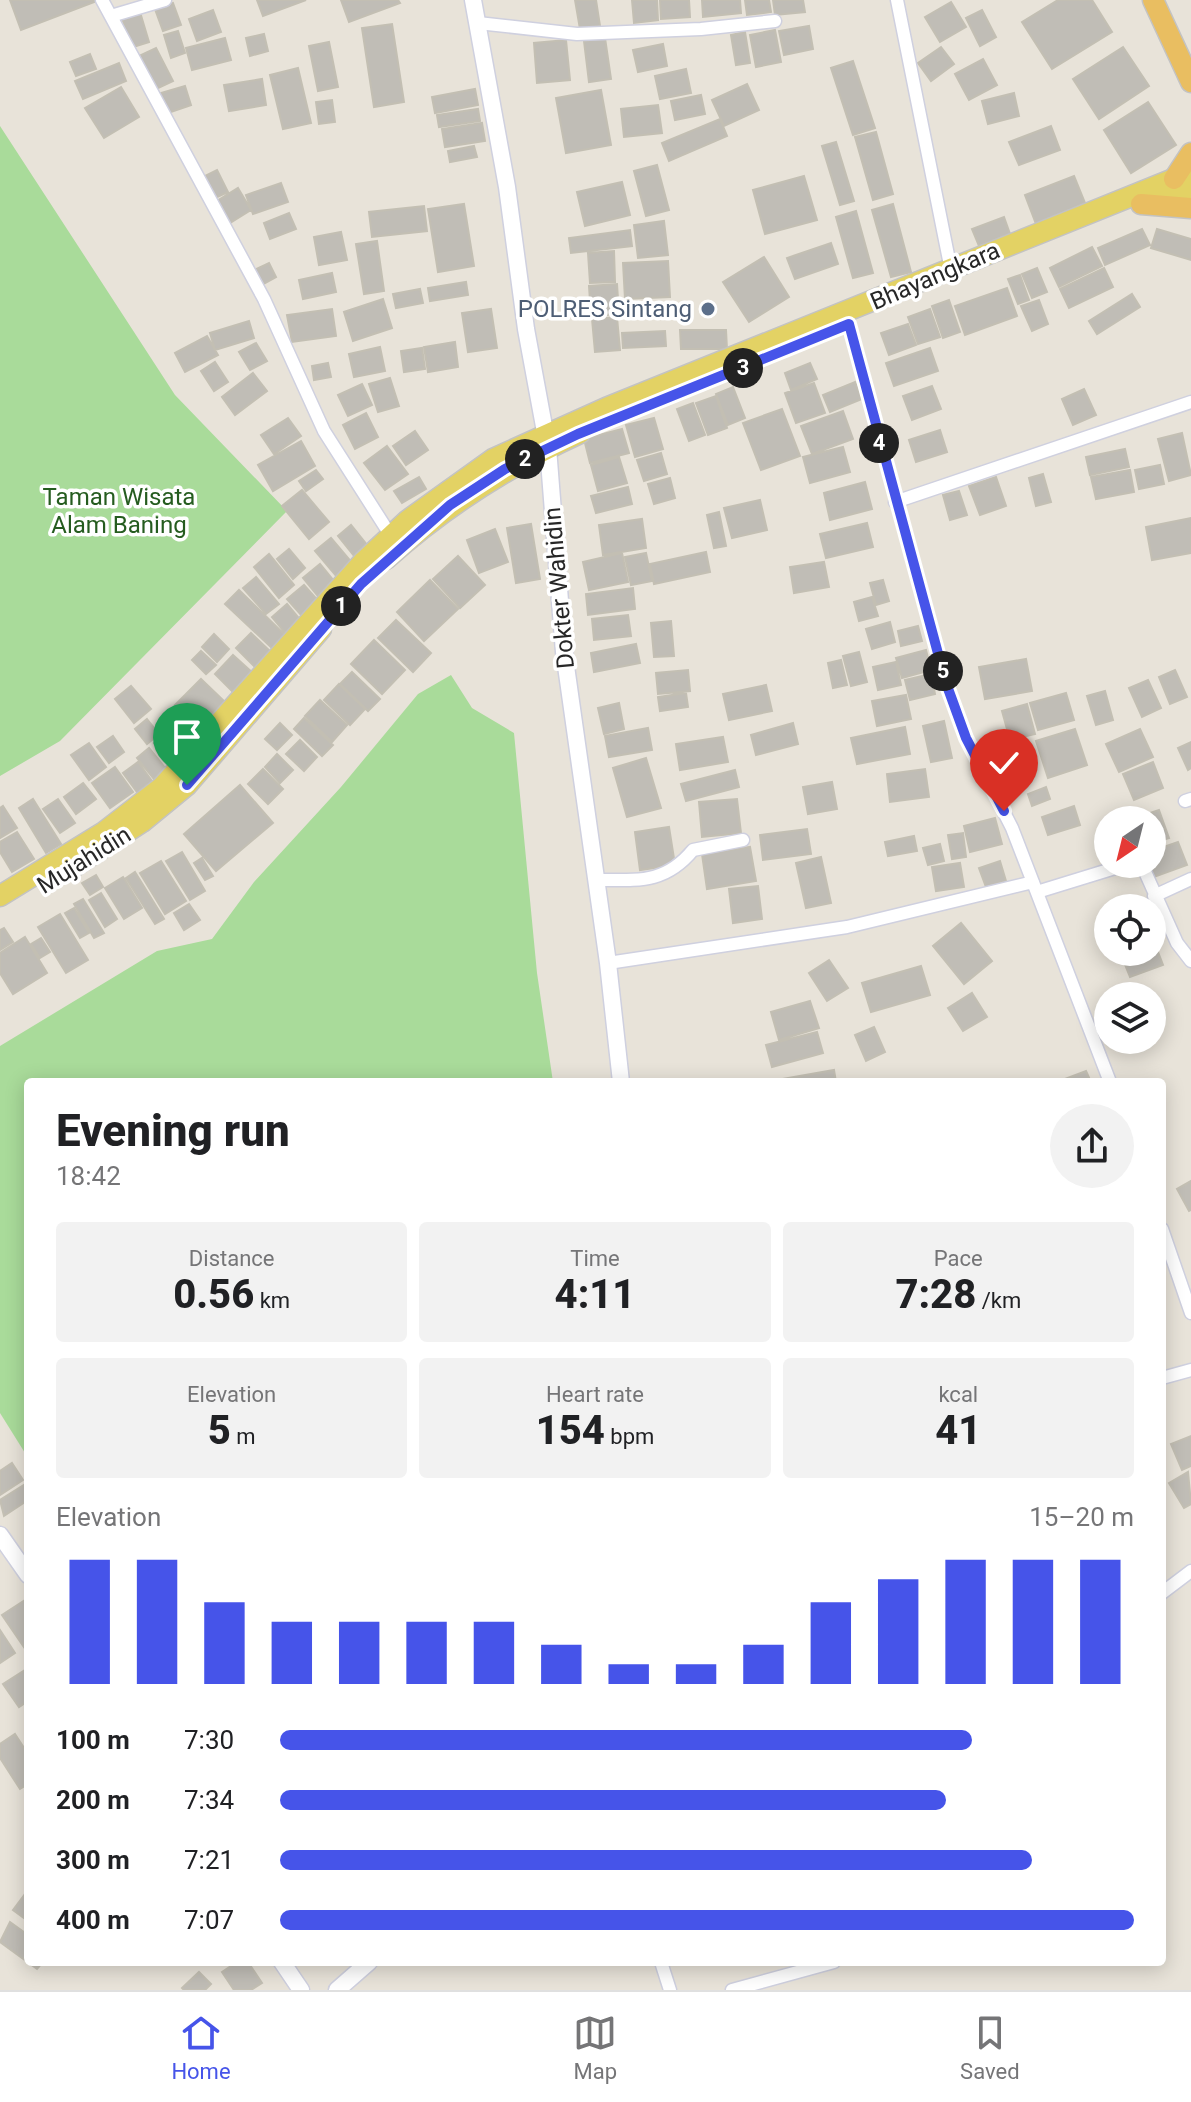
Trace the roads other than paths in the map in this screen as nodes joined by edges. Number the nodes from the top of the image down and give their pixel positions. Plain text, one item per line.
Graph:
1 (102, 0) edge
2 (165, 0) edge
3 (473, 0) edge
4 (897, 0) edge
5 (1153, 0) edge
6 (111, 16) junction
7 (775, 21) dead end
8 (478, 23) junction
9 (1183, 48) edge
10 (1191, 82) edge
11 (1191, 153) edge
12 (1182, 176) edge
13 (1191, 191) edge
14 (1141, 204) junction
15 (1191, 208) edge
16 (951, 270) junction
17 (849, 324) junction
18 (1191, 402) edge
19 (546, 441) junction
20 (895, 502) junction
21 (391, 536) junction
22 (743, 840) dead end
23 (1191, 879) edge
24 (597, 880) junction
25 (1035, 887) junction
26 (1153, 894) edge
27 (1158, 894) edge
28 (0, 896) edge
29 (0, 911) edge
30 (1166, 921) edge
31 (1191, 961) edge
32 (608, 963) junction
33 (621, 1078) edge
34 (1108, 1078) edge
35 (1166, 1241) edge
36 (1191, 1313) edge
37 (1191, 1370) edge
38 (1166, 1377) edge
39 (0, 1535) edge
40 (24, 1569) edge
41 (1191, 1571) edge
42 (1166, 1590) edge
43 (285, 1966) edge
44 (364, 1966) edge
45 (662, 1966) edge
46 (819, 1966) edge
47 (301, 1990) edge
48 (337, 1990) edge
49 (670, 1990) edge
50 (732, 1990) edge

1 - 6 street
2 - 6 street
3 - 8 street, Dokter Wahidin
4 - 16 street
5 - 9 highway
6 - 21 street
7 - 8 street
8 - 19 street, Dokter Wahidin
9 - 10 highway
11 - 12 highway
12 - 16 main road, Bhayangkara
13 - 14 main road, Bhayangkara
14 - 15 highway
14 - 17 main road, Bhayangkara
16 - 19 main road, Bhayangkara
17 - 19 main road, Bhayangkara
17 - 20 street
18 - 20 street
19 - 21 main road, Mujahidin
19 - 24 street, Dokter Wahidin
19 - 29 main road, Mujahidin
20 - 25 street
21 - 28 main road, Mujahidin
22 - 24 street
23 - 27 street
24 - 32 street, Dokter Wahidin
25 - 26 street
25 - 32 street
25 - 34 street
30 - 31 street
32 - 33 street, Dokter Wahidin
35 - 36 street
37 - 38 street
39 - 40 street
41 - 42 street
43 - 47 street
44 - 48 street
45 - 49 street
46 - 50 street

